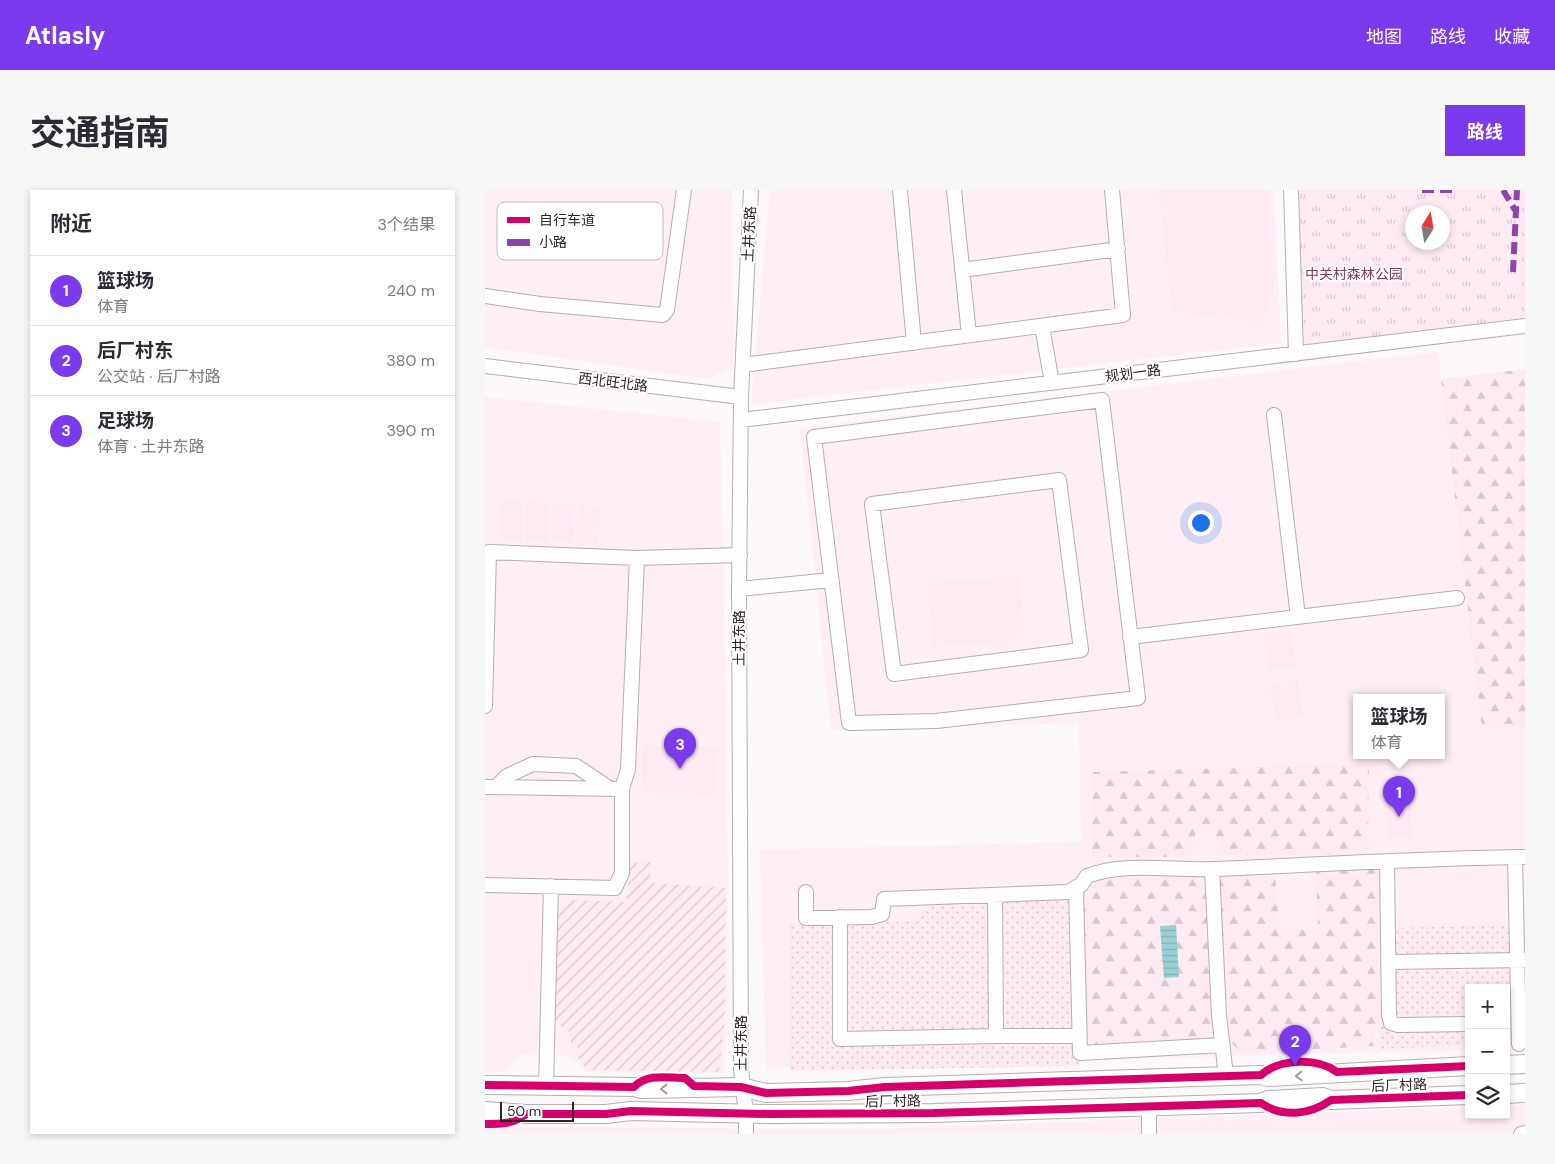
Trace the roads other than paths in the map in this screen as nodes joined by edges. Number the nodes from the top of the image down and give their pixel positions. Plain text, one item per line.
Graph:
1 (684, 190) edge
2 (751, 190) edge
3 (900, 190) edge
4 (955, 190) edge
5 (1112, 190) edge
6 (1291, 190) edge
7 (1118, 249) junction
8 (962, 270) junction
9 (485, 296) edge
10 (1042, 326) junction
11 (1525, 326) edge
12 (969, 335) junction
13 (914, 343) junction
14 (1296, 354) junction
15 (743, 365) junction
16 (485, 366) edge
17 (1051, 383) junction
18 (741, 397) junction
19 (1274, 415) dead end
20 (741, 420) junction
21 (872, 504) joint
22 (740, 555) junction
23 (637, 558) junction
24 (831, 580) junction
25 (739, 589) junction
26 (1457, 598) dead end
27 (1298, 617) junction
28 (1130, 637) junction
29 (485, 706) edge
30 (490, 787) edge
31 (616, 789) junction
32 (1520, 857) edge
33 (1387, 861) junction
34 (1212, 869) junction
35 (485, 885) edge
36 (551, 886) junction
37 (1076, 887) junction
38 (806, 892) dead end
39 (995, 895) junction
40 (840, 917) junction
41 (1521, 960) edge
42 (1388, 962) junction
43 (1517, 1007) edge
44 (1465, 1024) edge
45 (996, 1036) junction
46 (1080, 1036) junction
47 (1519, 1044) dead end
48 (1222, 1045) junction
49 (1525, 1064) edge
50 (1510, 1065) edge
51 (1465, 1066) edge
52 (1225, 1076) junction
53 (485, 1085) edge
54 (546, 1086) junction
55 (741, 1087) junction
56 (1525, 1093) edge
57 (1510, 1094) edge
58 (1465, 1095) edge
59 (1149, 1107) junction
60 (485, 1111) edge
61 (746, 1114) junction
62 (1525, 1133) edge
63 (746, 1134) edge
64 (1149, 1134) edge
65 (1521, 1134) edge

1 - 9 street
2 - 15 street, 土井东路
3 - 13 street
4 - 8 street
5 - 7 street
6 - 14 street
7 - 8 street
7 - 10 street
8 - 12 street
10 - 12 street
10 - 17 street
11 - 14 street, 规划一路
12 - 13 street
13 - 15 street
14 - 17 street, 规划一路
15 - 18 street, 土井东路
16 - 18 street, 西北旺北路
17 - 20 street, 规划一路
18 - 20 street, 土井东路
19 - 27 street
20 - 22 street, 土井东路
21 - 21 street
22 - 23 street
22 - 25 street, 土井东路
23 - 29 street
23 - 31 street
24 - 25 street
24 - 28 street
24 - 28 street
25 - 55 street, 土井东路
26 - 27 street
27 - 28 street
30 - 31 street
30 - 31 street
31 - 36 street
32 - 33 street
32 - 41 street
33 - 34 street
33 - 42 street
34 - 37 street
34 - 48 street
35 - 36 street
36 - 54 street
37 - 39 street
37 - 46 street
38 - 40 street
39 - 40 street
39 - 45 street
40 - 45 street
41 - 42 street
41 - 43 street
42 - 44 street
43 - 47 street
45 - 46 street
46 - 48 street
48 - 52 street
49 - 50 main road
51 -> 52 main road, 后厂村路
52 - 55 main road, 后厂村路
53 - 54 main road, 后厂村路
55 -> 54 main road, 后厂村路
55 - 61 street, 土井东路
56 - 57 main road
58 - 59 main road, 后厂村路
59 - 61 main road, 后厂村路
59 - 64 street
60 - 61 main road, 后厂村路
61 - 63 street, 土井东路
62 - 65 street

